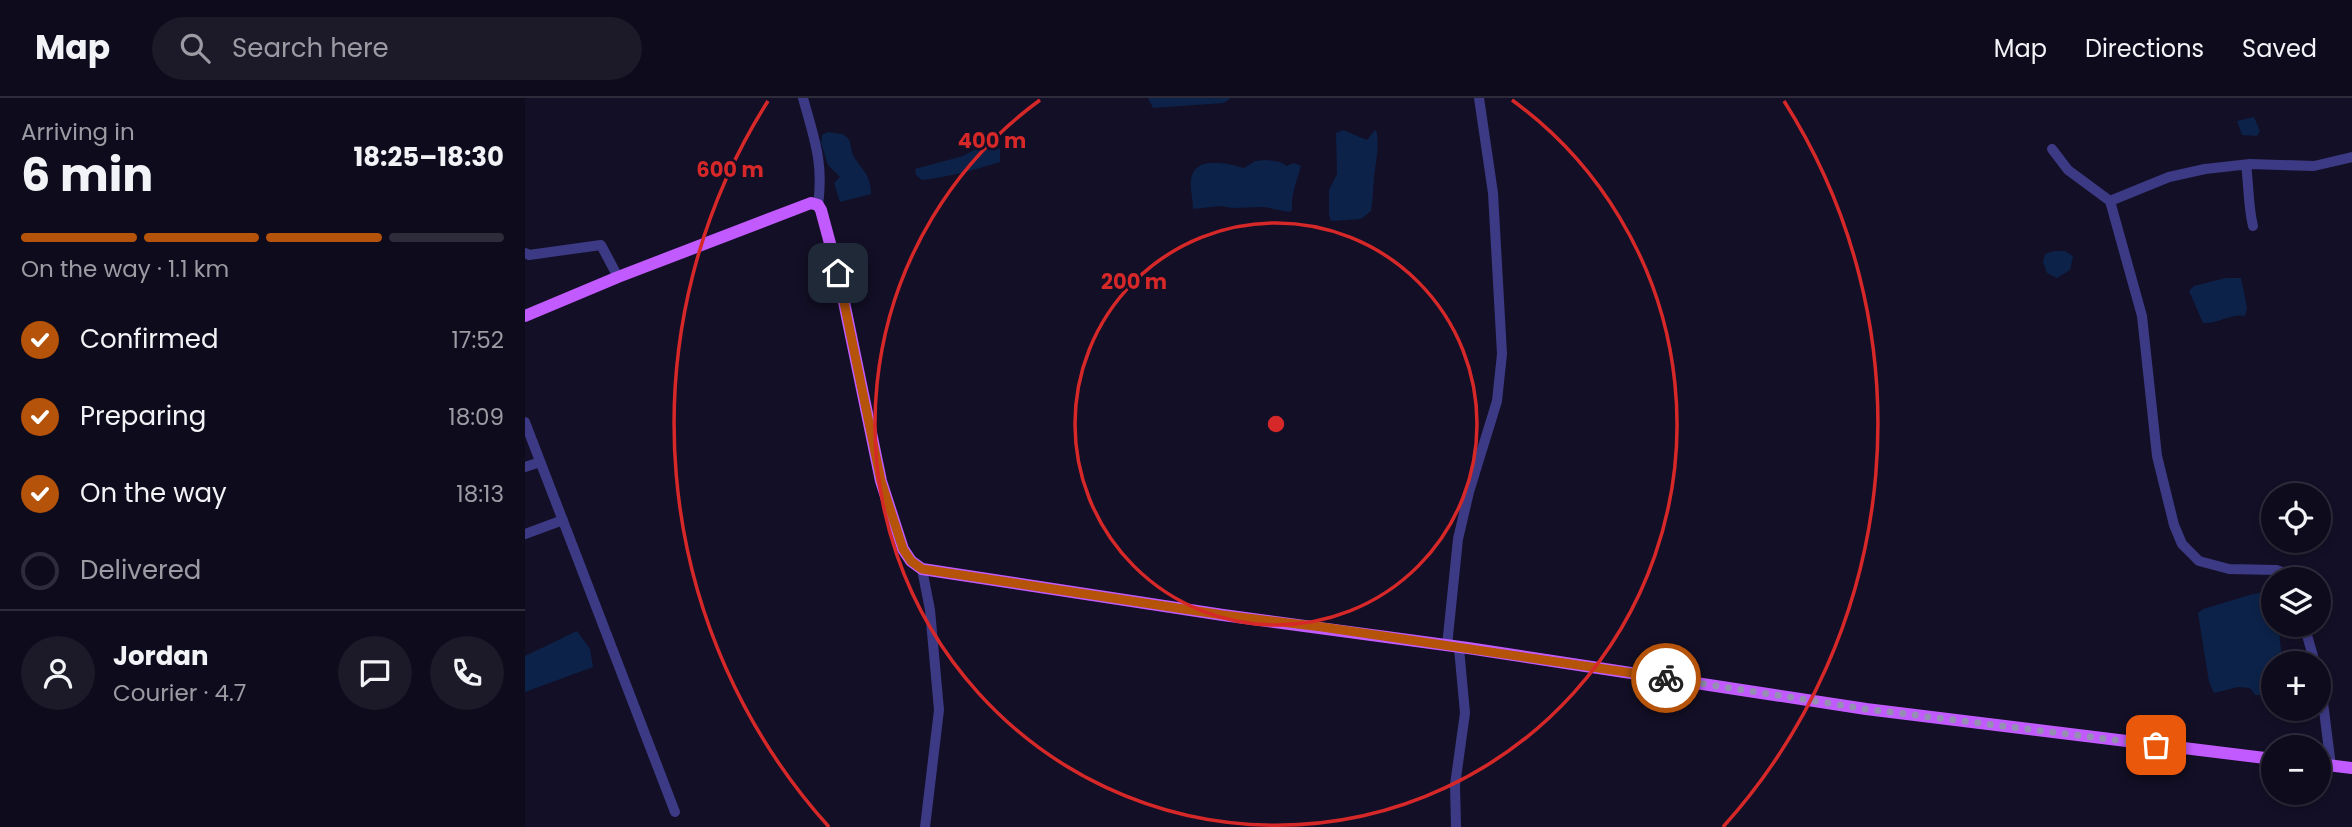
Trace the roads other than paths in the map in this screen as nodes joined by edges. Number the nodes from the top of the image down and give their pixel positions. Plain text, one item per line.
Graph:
1 (803, 98) edge
2 (1479, 98) edge
3 (2052, 149) dead end
4 (2352, 157) edge
5 (2246, 165) junction
6 (2110, 201) junction
7 (818, 205) junction
8 (2253, 226) dead end
9 (525, 253) edge
10 (618, 277) junction
11 (525, 316) edge
12 (525, 422) edge
13 (540, 461) junction
14 (525, 467) edge
15 (563, 520) junction
16 (525, 534) edge
17 (922, 569) junction
18 (2261, 570) edge
19 (1455, 651) junction
20 (2261, 758) edge
21 (2331, 766) edge
22 (2352, 768) edge
23 (675, 812) dead end
24 (925, 827) edge
25 (1456, 827) edge

1 - 7 street
2 - 19 street
3 - 6 street
4 - 5 street
5 - 6 street
5 - 8 street
6 - 18 street
7 - 10 main road
7 - 17 main road
9 - 10 street
10 - 11 main road
12 - 13 street
13 - 14 street
13 - 15 street
15 - 16 street
15 - 23 street
17 - 19 main road
17 - 24 street
19 - 20 main road
19 - 25 street
21 - 22 main road

